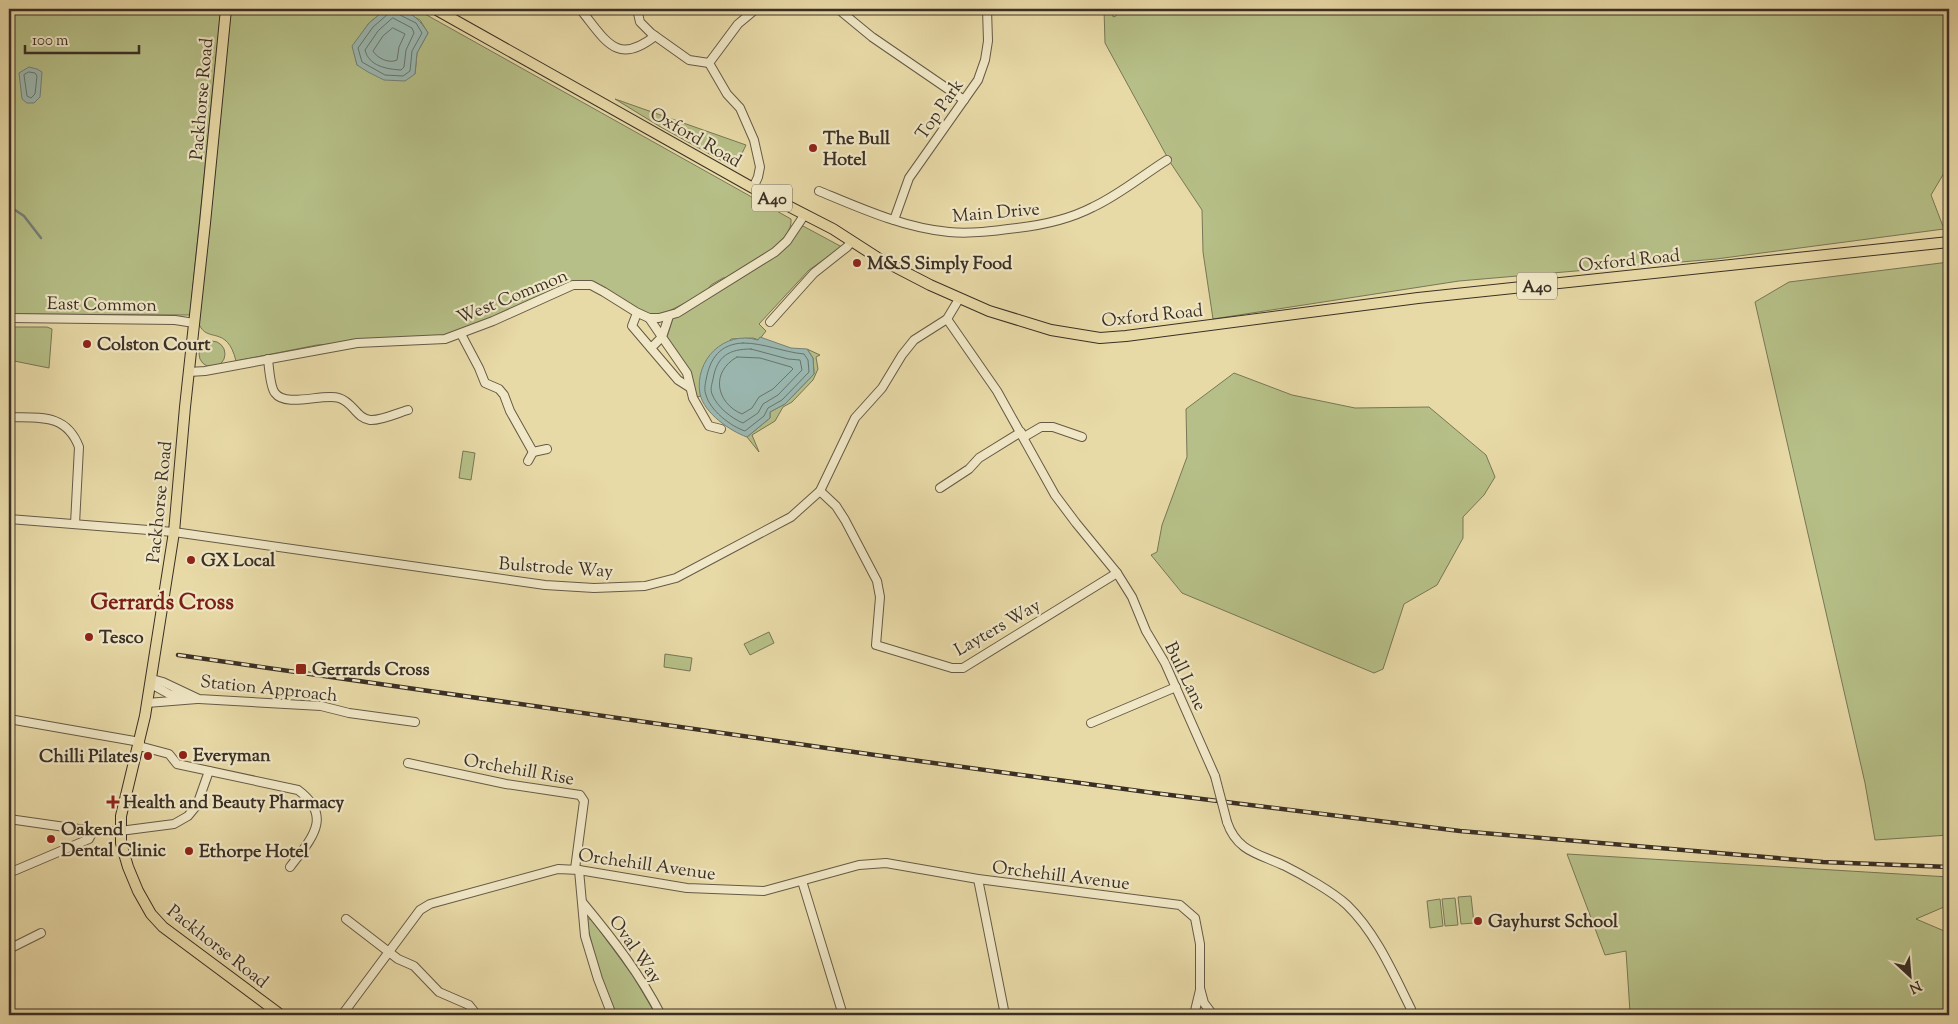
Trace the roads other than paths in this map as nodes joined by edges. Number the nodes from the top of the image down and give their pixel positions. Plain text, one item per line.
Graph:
1 (226, 9) edge
2 (435, 9) edge
3 (580, 9) edge
4 (637, 9) edge
5 (756, 9) edge
6 (838, 9) edge
7 (987, 9) edge
8 (655, 36) junction
9 (709, 63) junction
10 (964, 100) junction
11 (1167, 160) dead end
12 (753, 188) junction
13 (819, 191) dead end
14 (806, 214) junction
15 (894, 220) junction
16 (852, 241) junction
17 (1949, 242) edge
18 (959, 299) junction
19 (637, 312) junction
20 (669, 316) junction
21 (9, 318) edge
22 (649, 318) junction
23 (947, 319) junction
24 (770, 322) dead end
25 (194, 323) junction
26 (461, 334) junction
27 (662, 337) junction
28 (651, 348) junction
29 (674, 354) junction
30 (268, 359) junction
31 (664, 363) junction
32 (188, 372) junction
33 (689, 387) junction
34 (408, 410) dead end
35 (9, 417) edge
36 (720, 429) dead end
37 (1022, 434) junction
38 (1082, 437) dead end
39 (547, 449) dead end
40 (533, 452) junction
41 (528, 461) dead end
42 (940, 488) dead end
43 (820, 492) junction
44 (9, 520) edge
45 (75, 524) junction
46 (174, 532) junction
47 (1116, 573) junction
48 (152, 682) junction
49 (1176, 687) junction
50 (200, 699) junction
51 (147, 703) junction
52 (9, 718) edge
53 (415, 722) dead end
54 (1091, 723) dead end
55 (139, 744) junction
56 (408, 763) dead end
57 (209, 771) junction
58 (9, 819) edge
59 (92, 831) junction
60 (120, 831) junction
61 (290, 867) dead end
62 (577, 869) junction
63 (9, 873) edge
64 (978, 879) junction
65 (802, 881) junction
66 (582, 903) junction
67 (346, 919) dead end
68 (41, 933) dead end
69 (9, 949) edge
70 (389, 951) junction
71 (1200, 988) junction
72 (1210, 1014) edge
73 (281, 1015) edge
74 (342, 1015) edge
75 (478, 1015) edge
76 (612, 1015) edge
77 (661, 1015) edge
78 (843, 1015) edge
79 (1005, 1015) edge
80 (1194, 1015) edge
81 (1412, 1015) edge
82 (1612, 1015) edge
83 (1626, 1015) edge

1 - 25 main road, Packhorse Road
2 - 12 main road, Oxford Road / A40
3 - 8 street
4 - 8 street
5 - 9 street
6 - 10 street
7 - 10 street, Top Park
8 - 9 street
9 - 12 street
10 - 15 street, Top Park
11 - 15 street, Main Drive
12 - 14 main road, Oxford Road / A40
13 - 15 street, Main Drive
14 - 16 main road, Oxford Road / A40
14 - 20 street
16 - 18 main road, Oxford Road / A40
16 - 24 street
17 - 18 main road, Oxford Road / A40
18 - 23 street, Bulstrode Way
19 - 22 street, West Common
19 - 26 street, West Common
19 - 28 street
20 - 22 street
20 - 27 street
21 - 25 street, East Common
22 - 27 street
23 - 37 street, Bull Lane
23 - 43 street, Bulstrode Way
25 - 32 main road, Packhorse Road
26 - 30 street, West Common
26 - 40 street
27 - 28 street
27 - 29 street
28 - 31 street
29 - 31 street
29 - 33 street
30 - 32 street, West Common
30 - 34 street
31 - 33 street
32 - 46 main road, Packhorse Road
33 - 36 street
35 - 45 street
37 - 38 street
37 - 42 street
37 - 47 street, Bull Lane
39 - 40 street
40 - 41 street
43 - 46 street, Bulstrode Way
43 - 47 street, Layters Way
44 - 45 street, Bulstrode Way
45 - 46 street, Bulstrode Way
46 - 48 main road, Packhorse Road
47 - 49 street, Bull Lane
48 - 50 street
48 - 51 main road, Packhorse Road
49 - 54 street
49 - 81 street, Bull Lane, bridge
50 - 51 street
50 - 53 street, Station Approach
51 - 55 main road, Packhorse Road
52 - 55 street
55 - 57 street
55 - 60 main road, Packhorse Road
56 - 62 street, Orchehill Rise
57 - 60 street
57 - 61 street
58 - 59 street
59 - 60 street
59 - 63 street
60 - 73 main road, Packhorse Road
62 - 65 street, Orchehill Avenue
62 - 66 street, Oval Way
62 - 70 street, Orchehill Avenue
64 - 65 street, Orchehill Avenue
64 - 71 street, Orchehill Avenue
64 - 79 street
65 - 78 street
66 - 76 street, Oval Way
66 - 77 street, Oval Way
67 - 70 street
68 - 69 street
70 - 74 street, Orchehill Avenue
70 - 75 street
71 - 72 street, Orchehill Avenue
71 - 80 street
82 - 83 street

